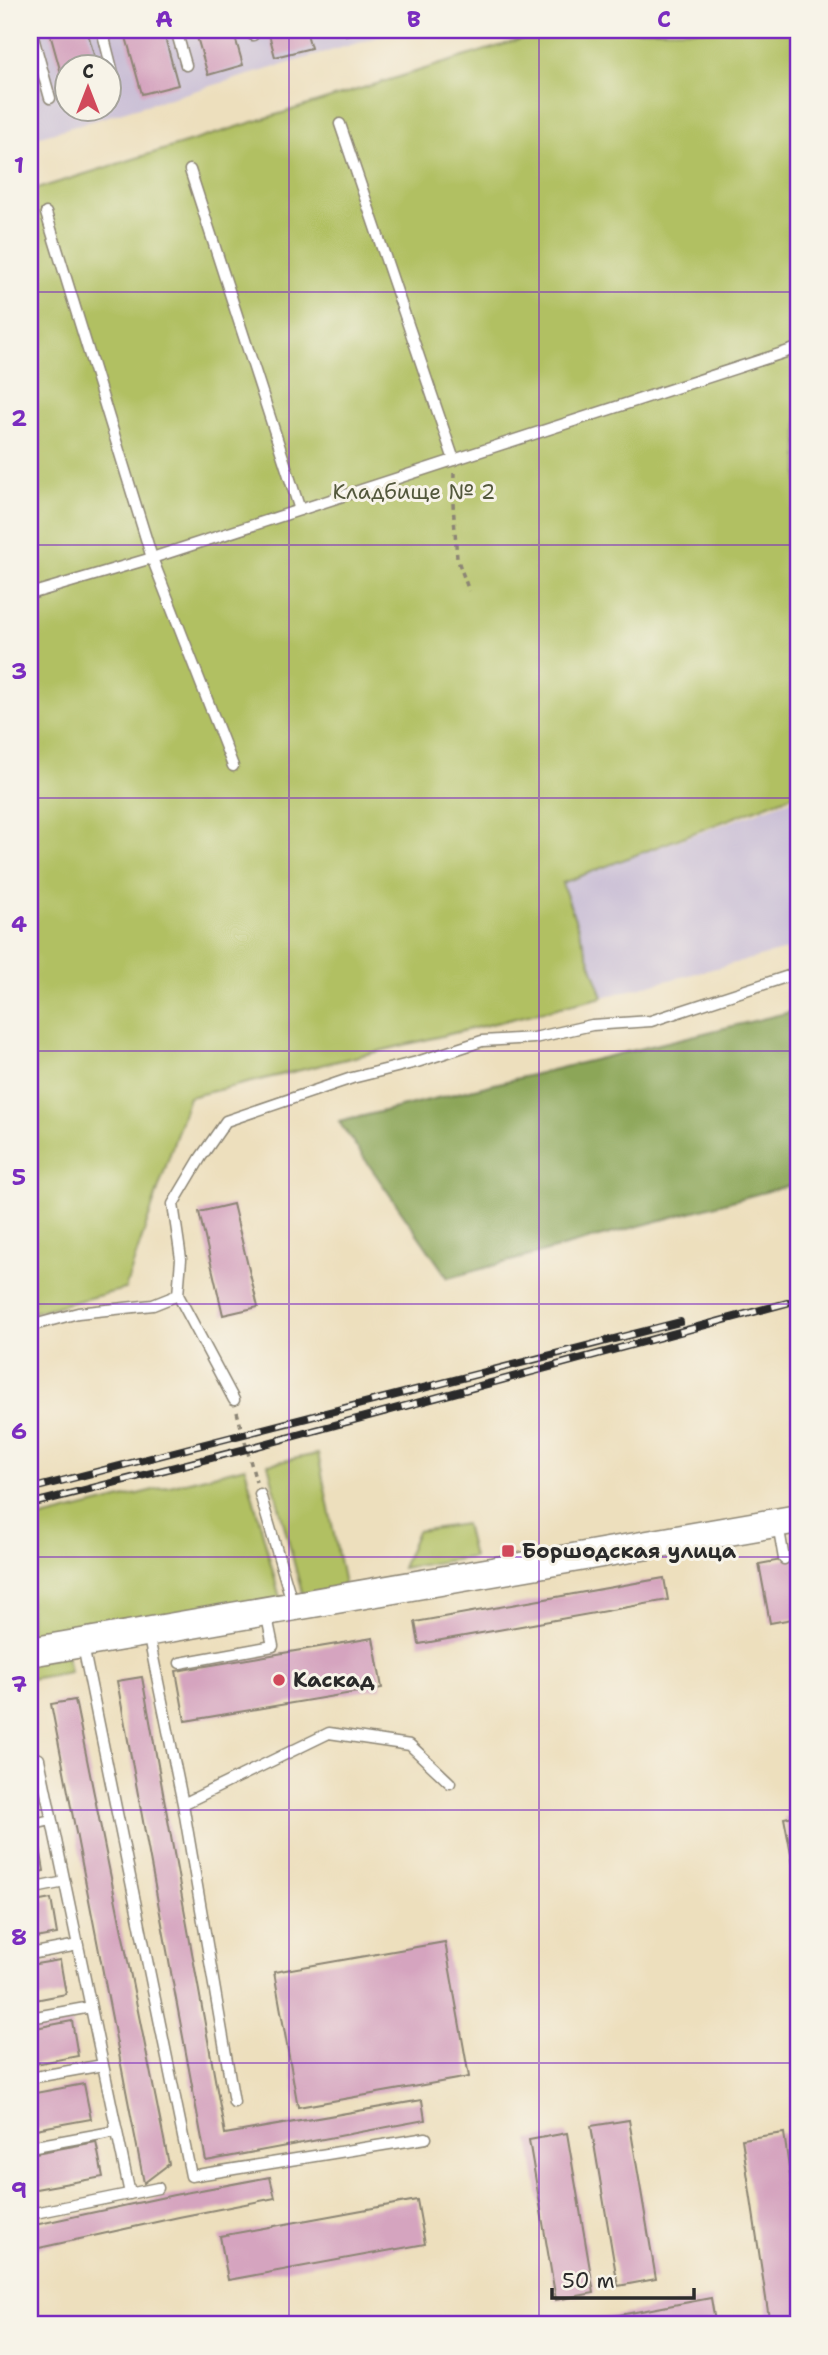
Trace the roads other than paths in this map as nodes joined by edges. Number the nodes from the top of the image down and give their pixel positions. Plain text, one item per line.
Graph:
1 (31, 30) edge
2 (102, 30) edge
3 (176, 30) edge
4 (108, 52) edge
5 (186, 65) dead end
6 (50, 99) dead end
7 (340, 124) dead end
8 (190, 170) dead end
9 (46, 213) dead end
10 (798, 348) edge
11 (454, 460) junction
12 (300, 510) junction
13 (152, 558) junction
14 (30, 594) edge
15 (233, 766) dead end
16 (798, 973) edge
17 (177, 1295) junction
18 (30, 1326) edge
19 (234, 1400) road end
20 (260, 1494) road end
21 (788, 1521) edge
22 (784, 1559) dead end
23 (293, 1607) junction
24 (265, 1612) junction
25 (148, 1632) junction
26 (82, 1643) junction
27 (30, 1652) edge
28 (180, 1663) dead end
29 (30, 1760) edge
30 (450, 1783) dead end
31 (183, 1804) junction
32 (51, 1820) junction
33 (30, 1825) edge
34 (65, 1882) junction
35 (30, 1889) edge
36 (78, 1945) junction
37 (30, 1954) edge
38 (91, 2007) junction
39 (30, 2018) edge
40 (103, 2064) junction
41 (30, 2078) edge
42 (234, 2102) dead end
43 (117, 2131) junction
44 (426, 2138) dead end
45 (30, 2147) edge
46 (158, 2188) dead end
47 (130, 2194) junction
48 (30, 2214) edge

1 - 6 lane
2 - 4 lane
3 - 5 lane
7 - 11 lane
8 - 12 lane
9 - 13 lane
10 - 11 lane
11 - 12 lane
12 - 13 lane
13 - 14 lane
13 - 15 lane
16 - 17 lane
17 - 18 lane
17 - 19 lane
20 - 23 lane
21 - 22 lane
21 - 23 street
23 - 24 street
24 - 25 street
24 - 28 lane
25 - 26 street
25 - 31 lane
26 - 27 street
26 - 44 lane
29 - 32 lane
30 - 31 lane
31 - 42 lane
32 - 33 lane
32 - 34 lane
34 - 35 lane
34 - 36 lane
36 - 37 lane
36 - 38 lane
38 - 39 lane
38 - 40 lane
40 - 41 lane
40 - 43 lane
43 - 45 lane
43 - 47 lane
46 - 47 lane
47 - 48 lane

